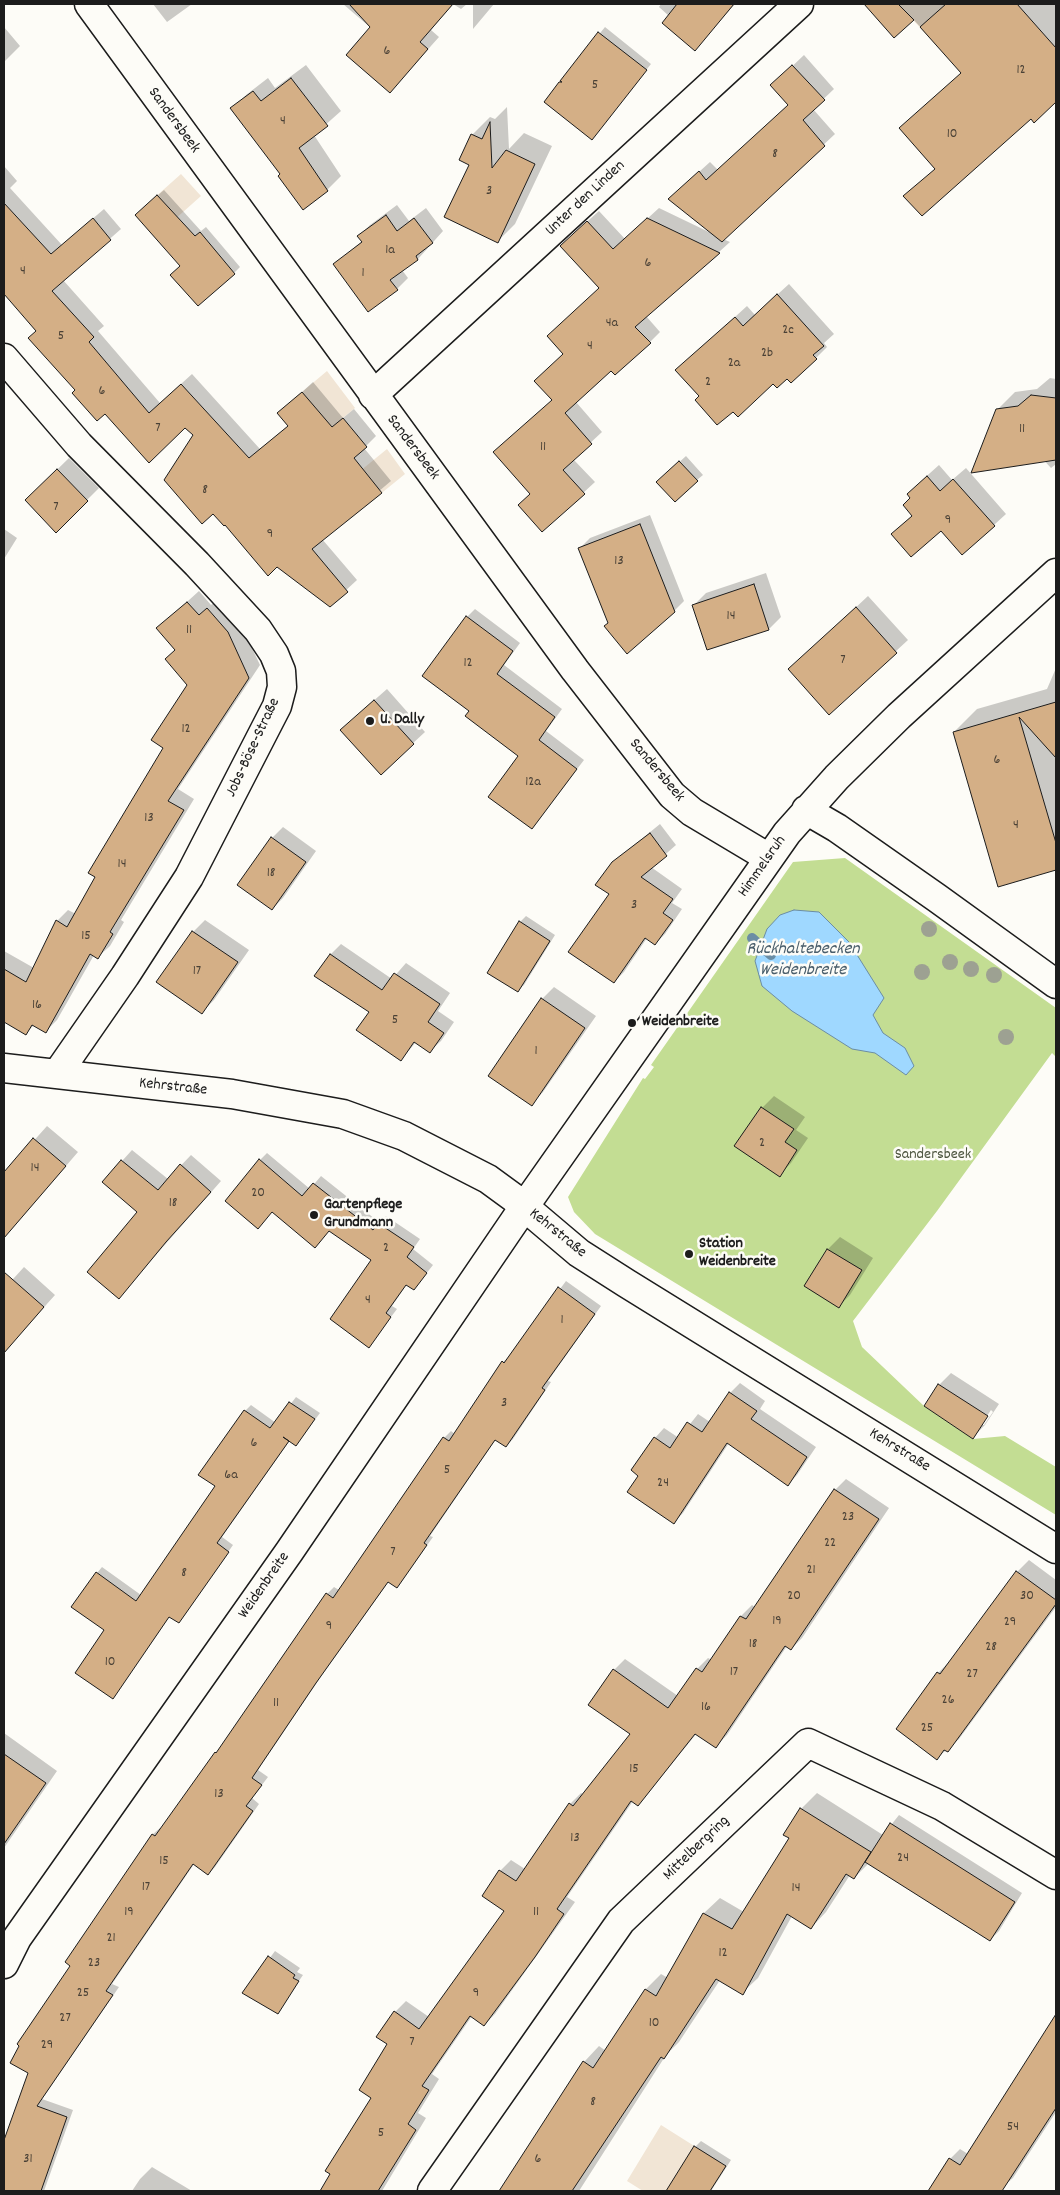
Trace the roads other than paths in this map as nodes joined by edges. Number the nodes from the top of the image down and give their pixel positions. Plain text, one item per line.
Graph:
1 (89, 4) edge
2 (799, 4) edge
3 (7, 372) edge
4 (373, 395) junction
5 (1056, 573) edge
6 (806, 810) junction
7 (768, 858) junction
8 (1056, 984) edge
9 (4, 1068) edge
10 (57, 1074) junction
11 (524, 1207) junction
12 (1056, 1549) edge
13 (1056, 1875) edge
14 (4, 1964) edge
15 (432, 2191) edge

1 - 4 street, Sandersbeek
2 - 4 street, Unter den Linden
3 - 10 street, Jobs-Böse-Straße
4 - 7 street, Sandersbeek
5 - 6 street, Himmelsruh
6 - 7 street, Himmelsruh
6 - 8 street
7 - 11 street, Himmelsruh
9 - 10 street, Kehrstraße
10 - 11 street, Kehrstraße
11 - 12 street, Kehrstraße
11 - 14 street, Weidenbreite
13 - 15 street, Mittelbergring

